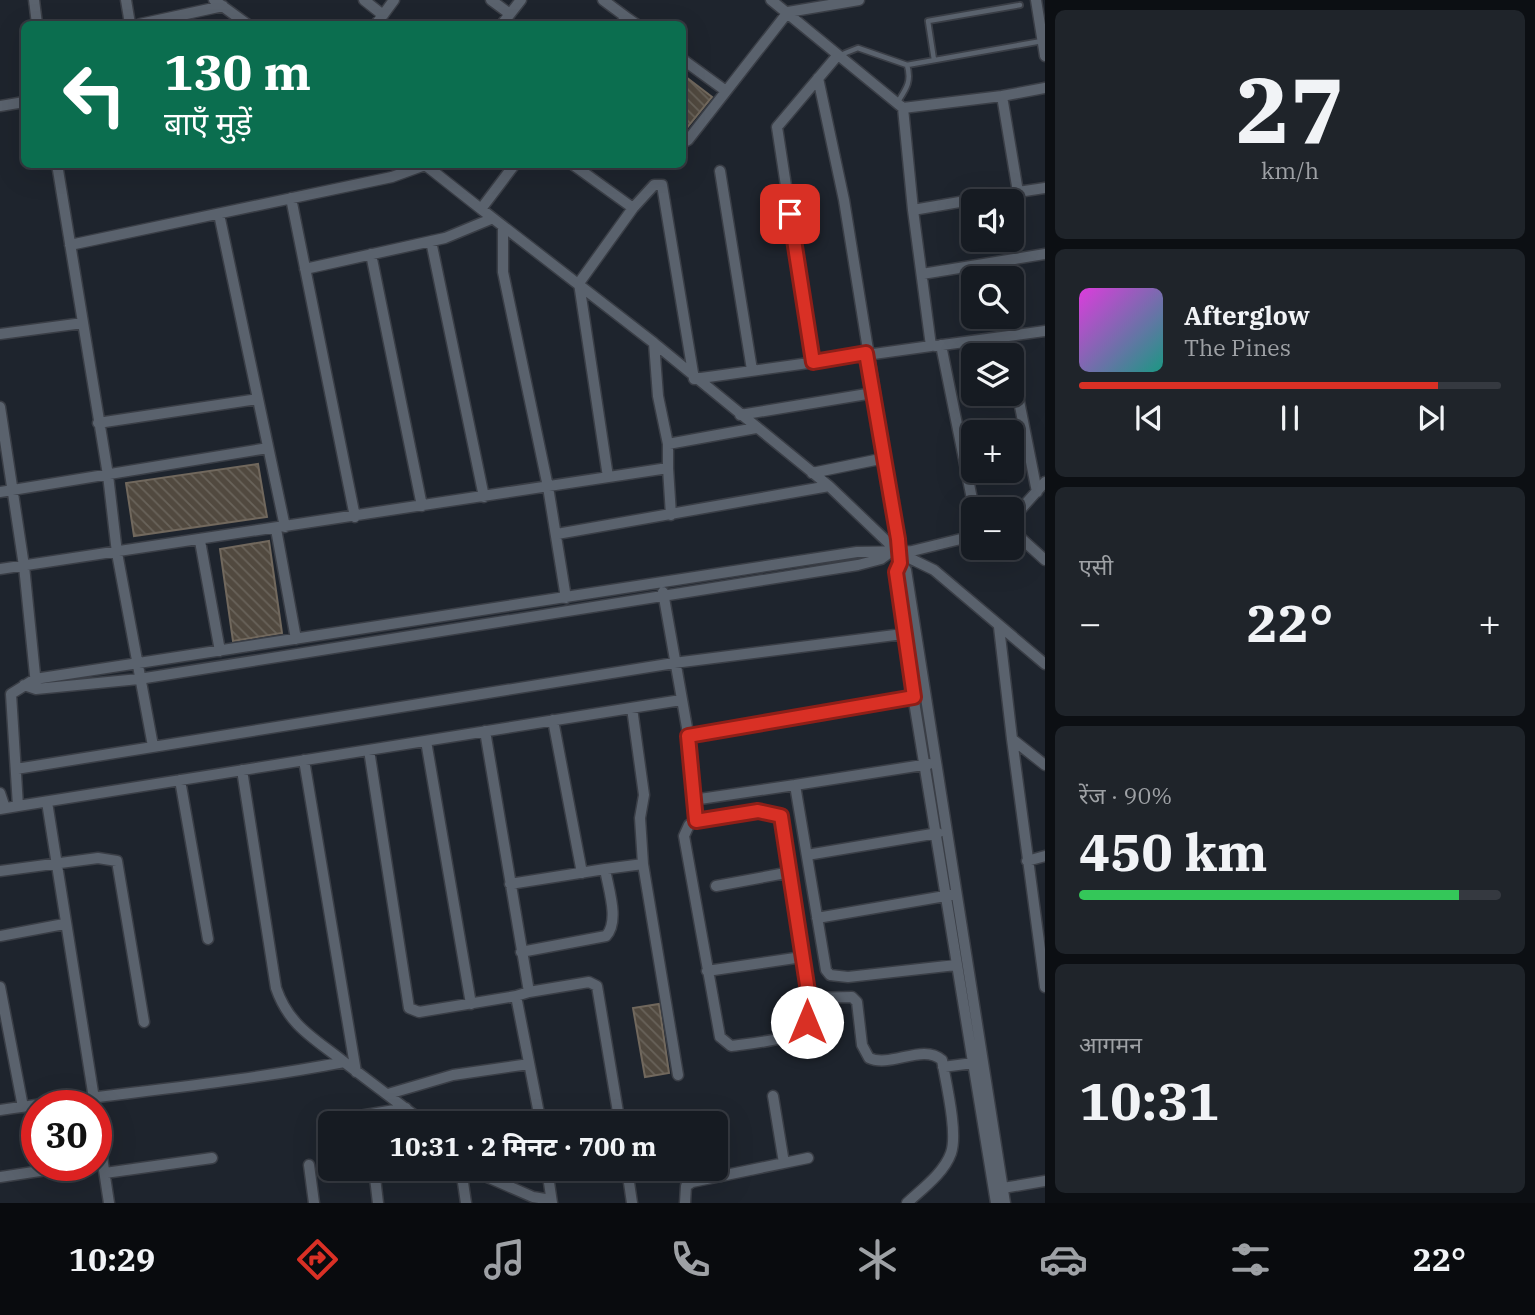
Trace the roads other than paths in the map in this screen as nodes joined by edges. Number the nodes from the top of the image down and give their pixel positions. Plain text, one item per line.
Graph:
1 (34, 0) edge
2 (126, 0) edge
3 (364, 0) edge
4 (394, 0) edge
5 (491, 0) edge
6 (521, 0) edge
7 (603, 0) edge
8 (771, 0) edge
9 (859, 0) edge
10 (1036, 0) edge
11 (218, 3) edge
12 (1020, 5) dead end
13 (788, 12) junction
14 (510, 14) junction
15 (383, 15) junction
16 (37, 21) edge
17 (130, 21) edge
18 (151, 21) edge
19 (243, 21) edge
20 (378, 21) edge
21 (504, 21) edge
22 (623, 21) edge
23 (1042, 41) junction
24 (837, 56) junction
25 (1045, 56) edge
26 (934, 60) junction
27 (686, 62) edge
28 (907, 65) junction
29 (818, 79) junction
30 (1045, 88) edge
31 (726, 91) junction
32 (1002, 96) junction
33 (21, 102) edge
34 (900, 105) junction
35 (0, 106) edge
36 (686, 138) edge
37 (58, 168) edge
38 (416, 168) edge
39 (428, 168) edge
40 (512, 168) edge
41 (578, 168) edge
42 (720, 171) dead end
43 (1045, 188) edge
44 (1018, 189) edge
45 (1024, 191) edge
46 (291, 198) junction
47 (961, 202) edge
48 (633, 208) junction
49 (481, 209) junction
50 (913, 210) junction
51 (219, 214) junction
52 (491, 219) junction
53 (503, 226) junction
54 (431, 241) junction
55 (70, 245) junction
56 (371, 254) junction
57 (1045, 254) edge
58 (305, 269) junction
59 (922, 274) junction
60 (579, 283) junction
61 (83, 323) junction
62 (1045, 331) edge
63 (0, 334) edge
64 (654, 343) junction
65 (936, 346) junction
66 (866, 353) junction
67 (813, 362) junction
68 (752, 370) junction
69 (694, 379) junction
70 (873, 393) junction
71 (258, 399) junction
72 (1020, 406) edge
73 (0, 411) edge
74 (740, 415) junction
75 (99, 423) junction
76 (756, 428) junction
77 (668, 444) junction
78 (268, 448) junction
79 (885, 458) junction
80 (668, 468) junction
81 (812, 473) junction
82 (108, 475) junction
83 (608, 477) junction
84 (1045, 482) edge
85 (548, 486) junction
86 (828, 486) junction
87 (13, 490) junction
88 (0, 492) edge
89 (1037, 492) junction
90 (484, 497) junction
91 (971, 497) edge
92 (422, 506) junction
93 (1024, 506) edge
94 (671, 515) junction
95 (355, 517) junction
96 (280, 528) junction
97 (556, 534) junction
98 (961, 539) edge
99 (201, 541) junction
100 (1024, 541) edge
101 (117, 553) junction
102 (896, 556) junction
103 (1045, 560) edge
104 (24, 566) junction
105 (0, 569) edge
106 (661, 582) junction
107 (663, 597) junction
108 (566, 598) junction
109 (999, 627) junction
110 (903, 634) junction
111 (296, 639) junction
112 (220, 651) junction
113 (674, 663) junction
114 (137, 664) junction
115 (1045, 664) edge
116 (139, 679) junction
117 (36, 684) junction
118 (914, 697) junction
119 (681, 700) junction
120 (632, 708) junction
121 (553, 720) junction
122 (485, 731) junction
123 (688, 736) junction
124 (1012, 739) junction
125 (426, 741) junction
126 (153, 746) junction
127 (369, 750) junction
128 (304, 760) junction
129 (931, 764) junction
130 (1045, 765) edge
131 (16, 769) junction
132 (242, 770) junction
133 (180, 780) junction
134 (795, 785) junction
135 (0, 793) edge
136 (694, 800) junction
137 (47, 802) junction
138 (18, 806) junction
139 (3, 809) edge
140 (696, 821) junction
141 (937, 833) junction
142 (807, 855) junction
143 (1045, 856) edge
144 (1027, 861) junction
145 (55, 862) junction
146 (643, 864) junction
147 (605, 869) junction
148 (0, 871) edge
149 (790, 872) junction
150 (582, 873) junction
151 (510, 884) junction
152 (716, 886) dead end
153 (951, 895) junction
154 (817, 918) junction
155 (1040, 921) edge
156 (64, 924) junction
157 (0, 936) edge
158 (208, 939) dead end
159 (521, 952) junction
160 (802, 957) junction
161 (956, 965) junction
162 (707, 971) junction
163 (0, 987) edge
164 (1045, 987) edge
165 (529, 992) junction
166 (516, 996) junction
167 (809, 998) junction
168 (471, 1004) junction
169 (144, 1022) dead end
170 (975, 1057) junction
171 (344, 1062) junction
172 (529, 1063) junction
173 (943, 1067) junction
174 (356, 1072) junction
175 (678, 1075) dead end
176 (92, 1090) edge
177 (388, 1094) junction
178 (773, 1096) dead end
179 (21, 1097) edge
180 (112, 1099) edge
181 (21, 1107) edge
182 (406, 1108) junction
183 (0, 1110) edge
184 (389, 1111) edge
185 (410, 1111) edge
186 (538, 1111) edge
187 (618, 1111) edge
188 (212, 1158) dead end
189 (808, 1158) dead end
190 (784, 1163) junction
191 (309, 1165) dead end
192 (112, 1172) edge
193 (21, 1174) edge
194 (0, 1177) edge
195 (105, 1181) edge
196 (375, 1181) edge
197 (463, 1181) edge
198 (496, 1181) edge
199 (549, 1181) edge
200 (629, 1181) edge
201 (1045, 1181) edge
202 (1003, 1188) junction
203 (552, 1202) edge
204 (109, 1203) edge
205 (314, 1203) edge
206 (378, 1203) edge
207 (466, 1203) edge
208 (632, 1203) edge
209 (685, 1203) edge
210 (907, 1203) edge
211 (996, 1203) edge
212 (1005, 1203) edge

1 - 16 street
2 - 17 street
3 - 15 street
4 - 15 street
5 - 14 street
6 - 14 street
7 - 22 street
8 - 13 street
9 - 13 street
10 - 23 street
11 - 18 street
11 - 19 street
12 - 26 lane
13 - 24 street
13 - 31 street
14 - 21 street
15 - 20 street
23 - 25 street
23 - 26 lane
24 - 28 lane
24 - 29 street
24 - 34 street
26 - 28 lane
27 - 31 street
28 - 34 lane
29 - 66 street
29 - 67 street
30 - 32 street
31 - 36 street
32 - 34 street
32 - 44 street
33 - 35 street
34 - 50 street
37 - 55 street
38 - 46 street
39 - 49 street
40 - 49 street
41 - 48 street
42 - 68 street
43 - 45 street
46 - 51 street
46 - 58 street
47 - 50 street
48 - 60 street
48 - 69 street
49 - 52 street
50 - 59 street
51 - 55 street
51 - 71 street
52 - 53 street
52 - 54 street
53 - 60 street
53 - 85 street
54 - 56 street
54 - 90 street
55 - 61 street
56 - 58 street
56 - 92 street
57 - 59 street
58 - 95 street
59 - 65 street
60 - 64 street
60 - 83 street
61 - 63 street
61 - 75 street
62 - 65 street
64 - 69 street
64 - 77 street
65 - 66 street
65 - 91 street
66 - 67 street
66 - 70 street
67 - 68 street
68 - 69 street
69 - 74 street
70 - 74 street
70 - 79 street
71 - 75 street
71 - 78 street
72 - 89 street
73 - 87 street
74 - 76 street
75 - 82 street
76 - 77 street
76 - 81 street
77 - 80 street
78 - 82 street
78 - 96 street
79 - 81 street
79 - 102 street
80 - 83 street
80 - 94 street
81 - 86 street
82 - 87 street
82 - 101 street
83 - 85 street
84 - 89 street
85 - 90 street
85 - 97 street
86 - 94 street
86 - 102 street
87 - 88 street
87 - 104 street
89 - 93 street
90 - 92 street
92 - 95 street
94 - 97 street
95 - 96 street
96 - 99 street
96 - 111 street
97 - 108 street
98 - 102 street
99 - 101 street
99 - 112 street
100 - 103 street
101 - 104 street
101 - 114 street
102 - 106 street
102 - 107 street
102 - 109 street
102 - 110 street
102 - 129 street
104 - 105 street
104 - 117 street
106 - 107 street
106 - 108 street
107 - 113 street
107 - 116 street
108 - 111 street
109 - 115 street
109 - 124 street
110 - 113 street
110 - 118 street
111 - 112 street
112 - 114 street
113 - 119 street
113 - 126 street
114 - 116 street
114 - 117 street
116 - 117 street
116 - 126 street
117 - 131 street
118 - 123 street
118 - 129 street
119 - 120 street
119 - 123 street
120 - 121 street
120 - 146 street
121 - 122 street
121 - 150 street
122 - 125 street
122 - 151 street
123 - 136 street
124 - 130 street
124 - 144 street
125 - 127 street
125 - 168 street
126 - 131 street
127 - 128 street
127 - 168 street
128 - 132 street
128 - 174 street
129 - 134 street
129 - 141 street
129 - 153 street
131 - 138 street
132 - 133 street
132 - 171 street
133 - 137 street
133 - 158 street
134 - 136 street
134 - 142 street
135 - 139 street
136 - 140 street
137 - 138 street
137 - 145 street
138 - 139 street
140 - 149 street
140 - 162 street
141 - 142 street
141 - 153 street
142 - 154 street
143 - 144 street
144 - 155 street
145 - 148 street
145 - 156 street
145 - 169 street
146 - 147 street
146 - 175 street
147 - 150 street
147 - 159 street
149 - 152 street
149 - 160 street
150 - 151 street
151 - 159 street
153 - 154 street
153 - 161 street
153 - 170 street
154 - 161 street
155 - 164 street
156 - 157 street
156 - 176 street
159 - 165 street
160 - 162 street
160 - 167 street
161 - 170 street
162 - 167 street
163 - 179 street
165 - 166 street
165 - 187 street
166 - 168 street
166 - 172 street
167 - 173 street
170 - 173 street
170 - 202 street
170 - 211 street
171 - 174 street
171 - 180 street
172 - 177 street
172 - 186 street
173 - 210 street
174 - 177 street
177 - 182 street
178 - 190 street
181 - 183 street
182 - 184 street
182 - 185 street
188 - 192 street
189 - 190 street
190 - 209 street
191 - 205 street
193 - 194 street
195 - 204 street
196 - 206 street
197 - 207 street
198 - 203 street
199 - 203 street
200 - 208 street
201 - 202 street
202 - 212 street

